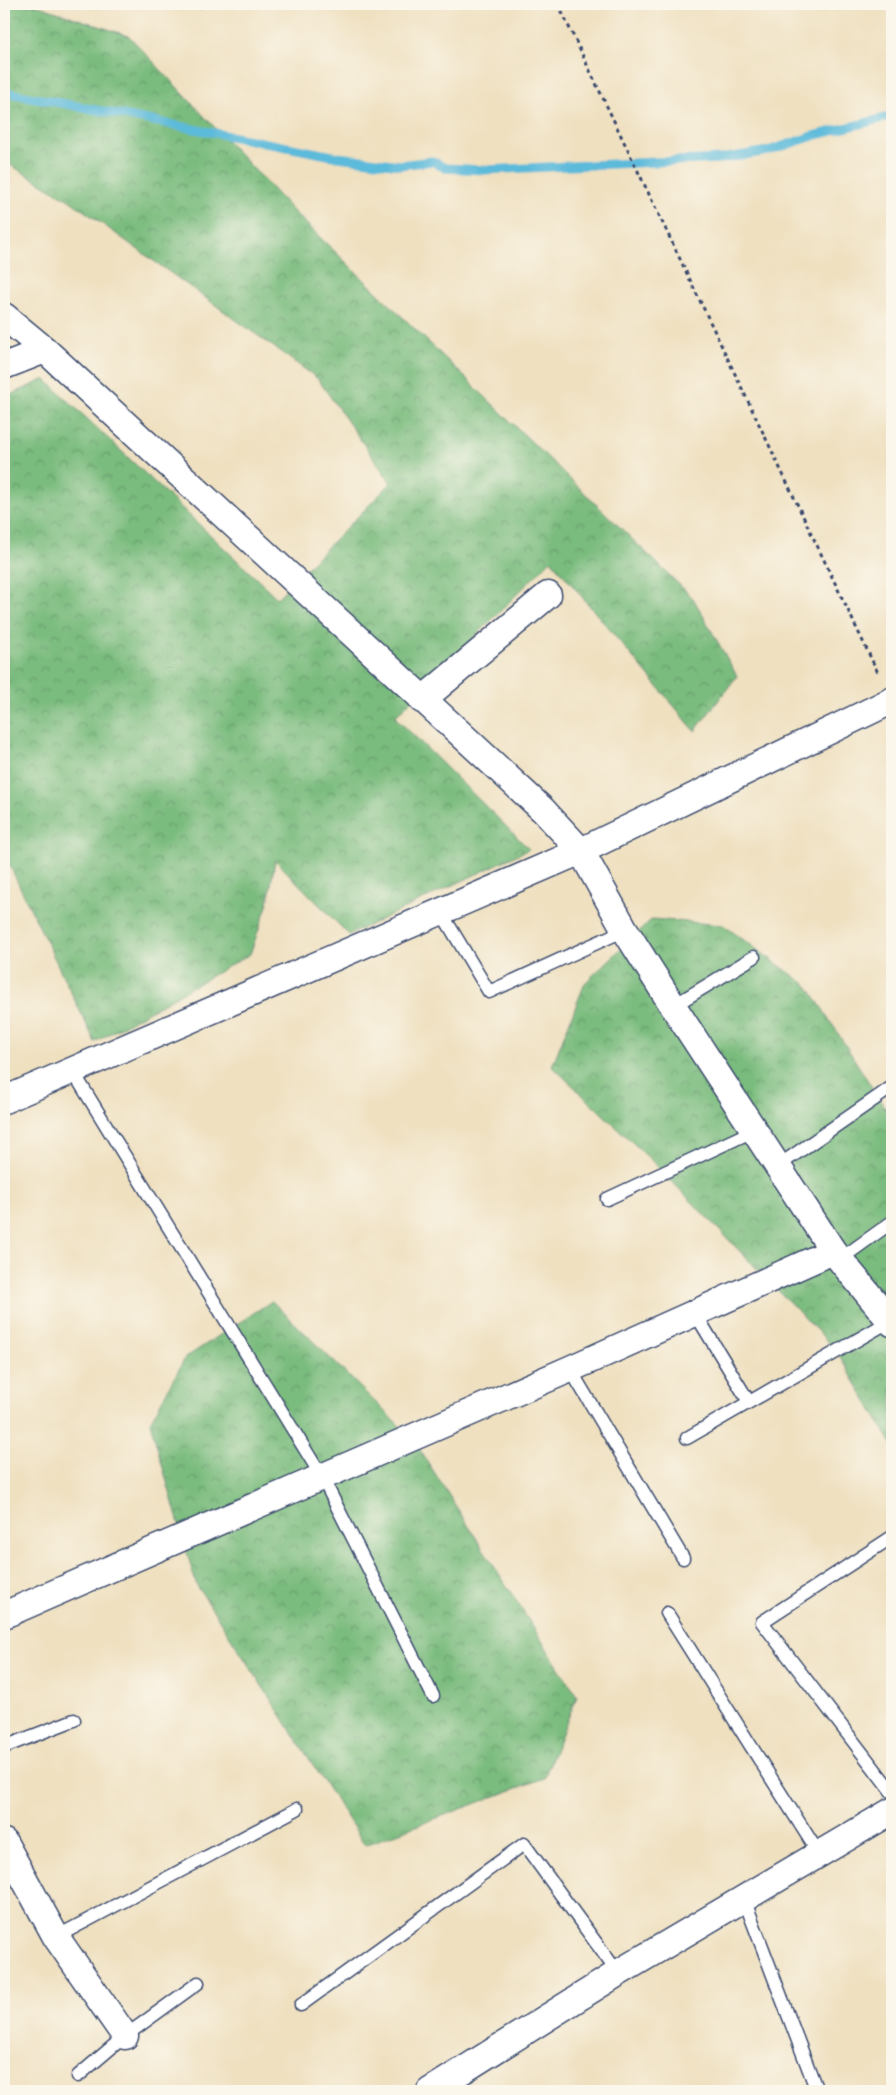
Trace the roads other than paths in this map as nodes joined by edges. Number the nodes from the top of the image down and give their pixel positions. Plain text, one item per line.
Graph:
1 (4, 316) edge
2 (45, 350) junction
3 (4, 366) edge
4 (548, 595) dead end
5 (422, 700) junction
6 (891, 701) edge
7 (582, 851) junction
8 (441, 912) junction
9 (625, 930) junction
10 (754, 957) dead end
11 (673, 1006) junction
12 (72, 1070) junction
13 (892, 1087) edge
14 (4, 1100) edge
15 (755, 1130) junction
16 (778, 1166) junction
17 (607, 1199) dead end
18 (892, 1222) edge
19 (836, 1255) junction
20 (695, 1313) junction
21 (891, 1322) edge
22 (570, 1369) junction
23 (749, 1402) junction
24 (687, 1438) dead end
25 (322, 1477) junction
26 (892, 1537) edge
27 (683, 1558) dead end
28 (667, 1613) dead end
29 (4, 1615) edge
30 (433, 1696) dead end
31 (74, 1720) dead end
32 (4, 1747) edge
33 (892, 1792) edge
34 (297, 1809) dead end
35 (892, 1810) edge
36 (819, 1854) junction
37 (8, 1858) edge
38 (744, 1899) junction
39 (56, 1937) junction
40 (618, 1974) junction
41 (198, 1983) dead end
42 (301, 2005) dead end
43 (125, 2036) junction
44 (78, 2076) dead end
45 (430, 2091) edge
46 (817, 2091) edge

1 - 2 street
2 - 3 street
2 - 5 street
4 - 5 street
5 - 7 street
6 - 7 street
7 - 8 street
7 - 9 street
8 - 9 lane
8 - 12 street
9 - 11 street
10 - 11 lane
11 - 15 street
12 - 14 street
12 - 25 lane
13 - 16 lane
15 - 16 street
15 - 17 lane
16 - 19 street
18 - 19 lane
19 - 20 street
19 - 21 street
20 - 22 street
20 - 23 lane
21 - 23 lane
22 - 25 street
22 - 27 lane
23 - 24 lane
25 - 29 street
25 - 30 lane
26 - 33 lane
28 - 36 lane
31 - 32 lane
34 - 39 lane
35 - 36 street
36 - 38 street
37 - 39 street
38 - 40 street
38 - 46 lane
39 - 43 street
40 - 42 lane
40 - 45 street
41 - 43 lane
43 - 44 lane

